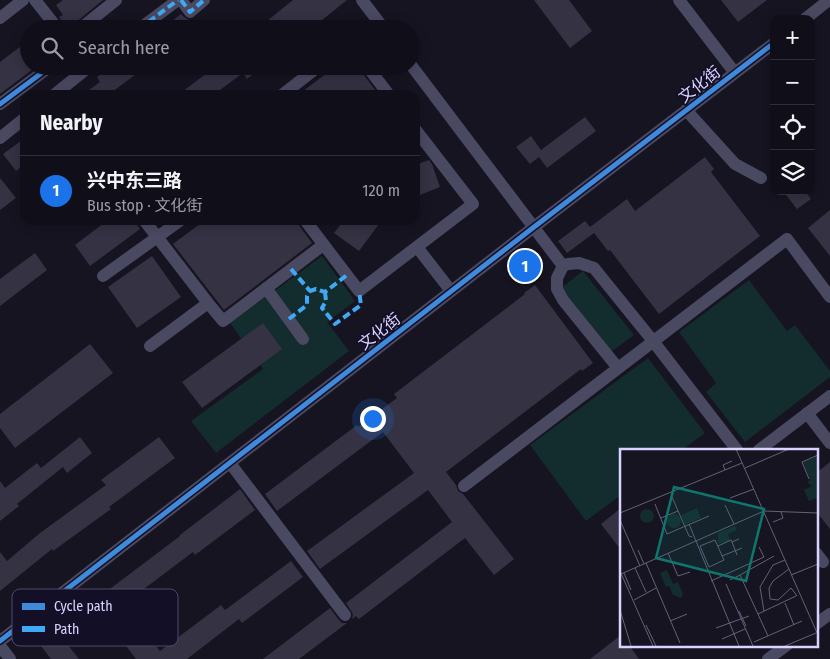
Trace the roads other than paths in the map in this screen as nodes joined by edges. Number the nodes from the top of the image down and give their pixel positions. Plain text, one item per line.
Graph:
1 (23, 0) edge
2 (35, 0) edge
3 (116, 0) edge
4 (179, 0) edge
5 (204, 0) edge
6 (362, 0) edge
7 (679, 0) edge
8 (829, 0) edge
9 (810, 15) edge
10 (0, 18) edge
11 (51, 20) edge
12 (91, 20) edge
13 (151, 20) edge
14 (377, 20) edge
15 (770, 46) edge
16 (735, 73) junction
17 (40, 75) edge
18 (79, 75) edge
19 (308, 75) edge
20 (374, 75) edge
21 (419, 75) edge
22 (60, 90) edge
23 (288, 90) edge
24 (385, 90) edge
25 (0, 104) edge
26 (686, 110) junction
27 (20, 122) edge
28 (420, 135) edge
29 (0, 138) edge
30 (761, 178) dead end
31 (148, 225) edge
32 (174, 225) edge
33 (308, 225) edge
34 (534, 227) junction
35 (157, 237) junction
36 (324, 244) junction
37 (417, 248) junction
38 (563, 266) junction
39 (103, 276) dead end
40 (266, 288) junction
41 (450, 291) junction
42 (830, 297) edge
43 (208, 303) junction
44 (303, 339) dead end
45 (653, 341) junction
46 (150, 346) dead end
47 (618, 368) junction
48 (830, 396) edge
49 (807, 413) junction
50 (830, 443) edge
51 (736, 449) edge
52 (760, 449) edge
53 (230, 463) junction
54 (464, 486) dead end
55 (67, 589) edge
56 (830, 614) edge
57 (346, 615) dead end
58 (818, 623) edge
59 (12, 632) edge
60 (0, 641) edge
61 (0, 646) edge
62 (786, 646) edge
63 (10, 659) edge
64 (768, 659) edge

1 - 10 street
2 - 11 street
3 - 12 street
4 - 5 street
4 - 13 street
6 - 14 street
7 - 16 street
8 - 9 street
15 - 16 street, 文化街
16 - 26 street, 文化街
17 - 25 street
18 - 22 street
19 - 23 street
20 - 24 street
21 - 34 street
26 - 30 street
26 - 34 street, 文化街
27 - 29 street
28 - 37 street
31 - 35 street
32 - 35 street
33 - 36 street
34 - 38 street
34 - 41 street, 文化街
35 - 39 street
35 - 43 street
36 - 37 street
36 - 40 street
37 - 41 street
38 - 45 street
38 - 47 street
40 - 43 street
40 - 44 street
41 - 53 street, 文化街
42 - 45 street
43 - 46 street
45 - 47 street
45 - 51 street
47 - 54 street
48 - 49 street
49 - 50 street
49 - 52 street
53 - 55 street, 文化街
53 - 57 street
56 - 58 street
59 - 60 street, 文化街
61 - 63 street
62 - 64 street

